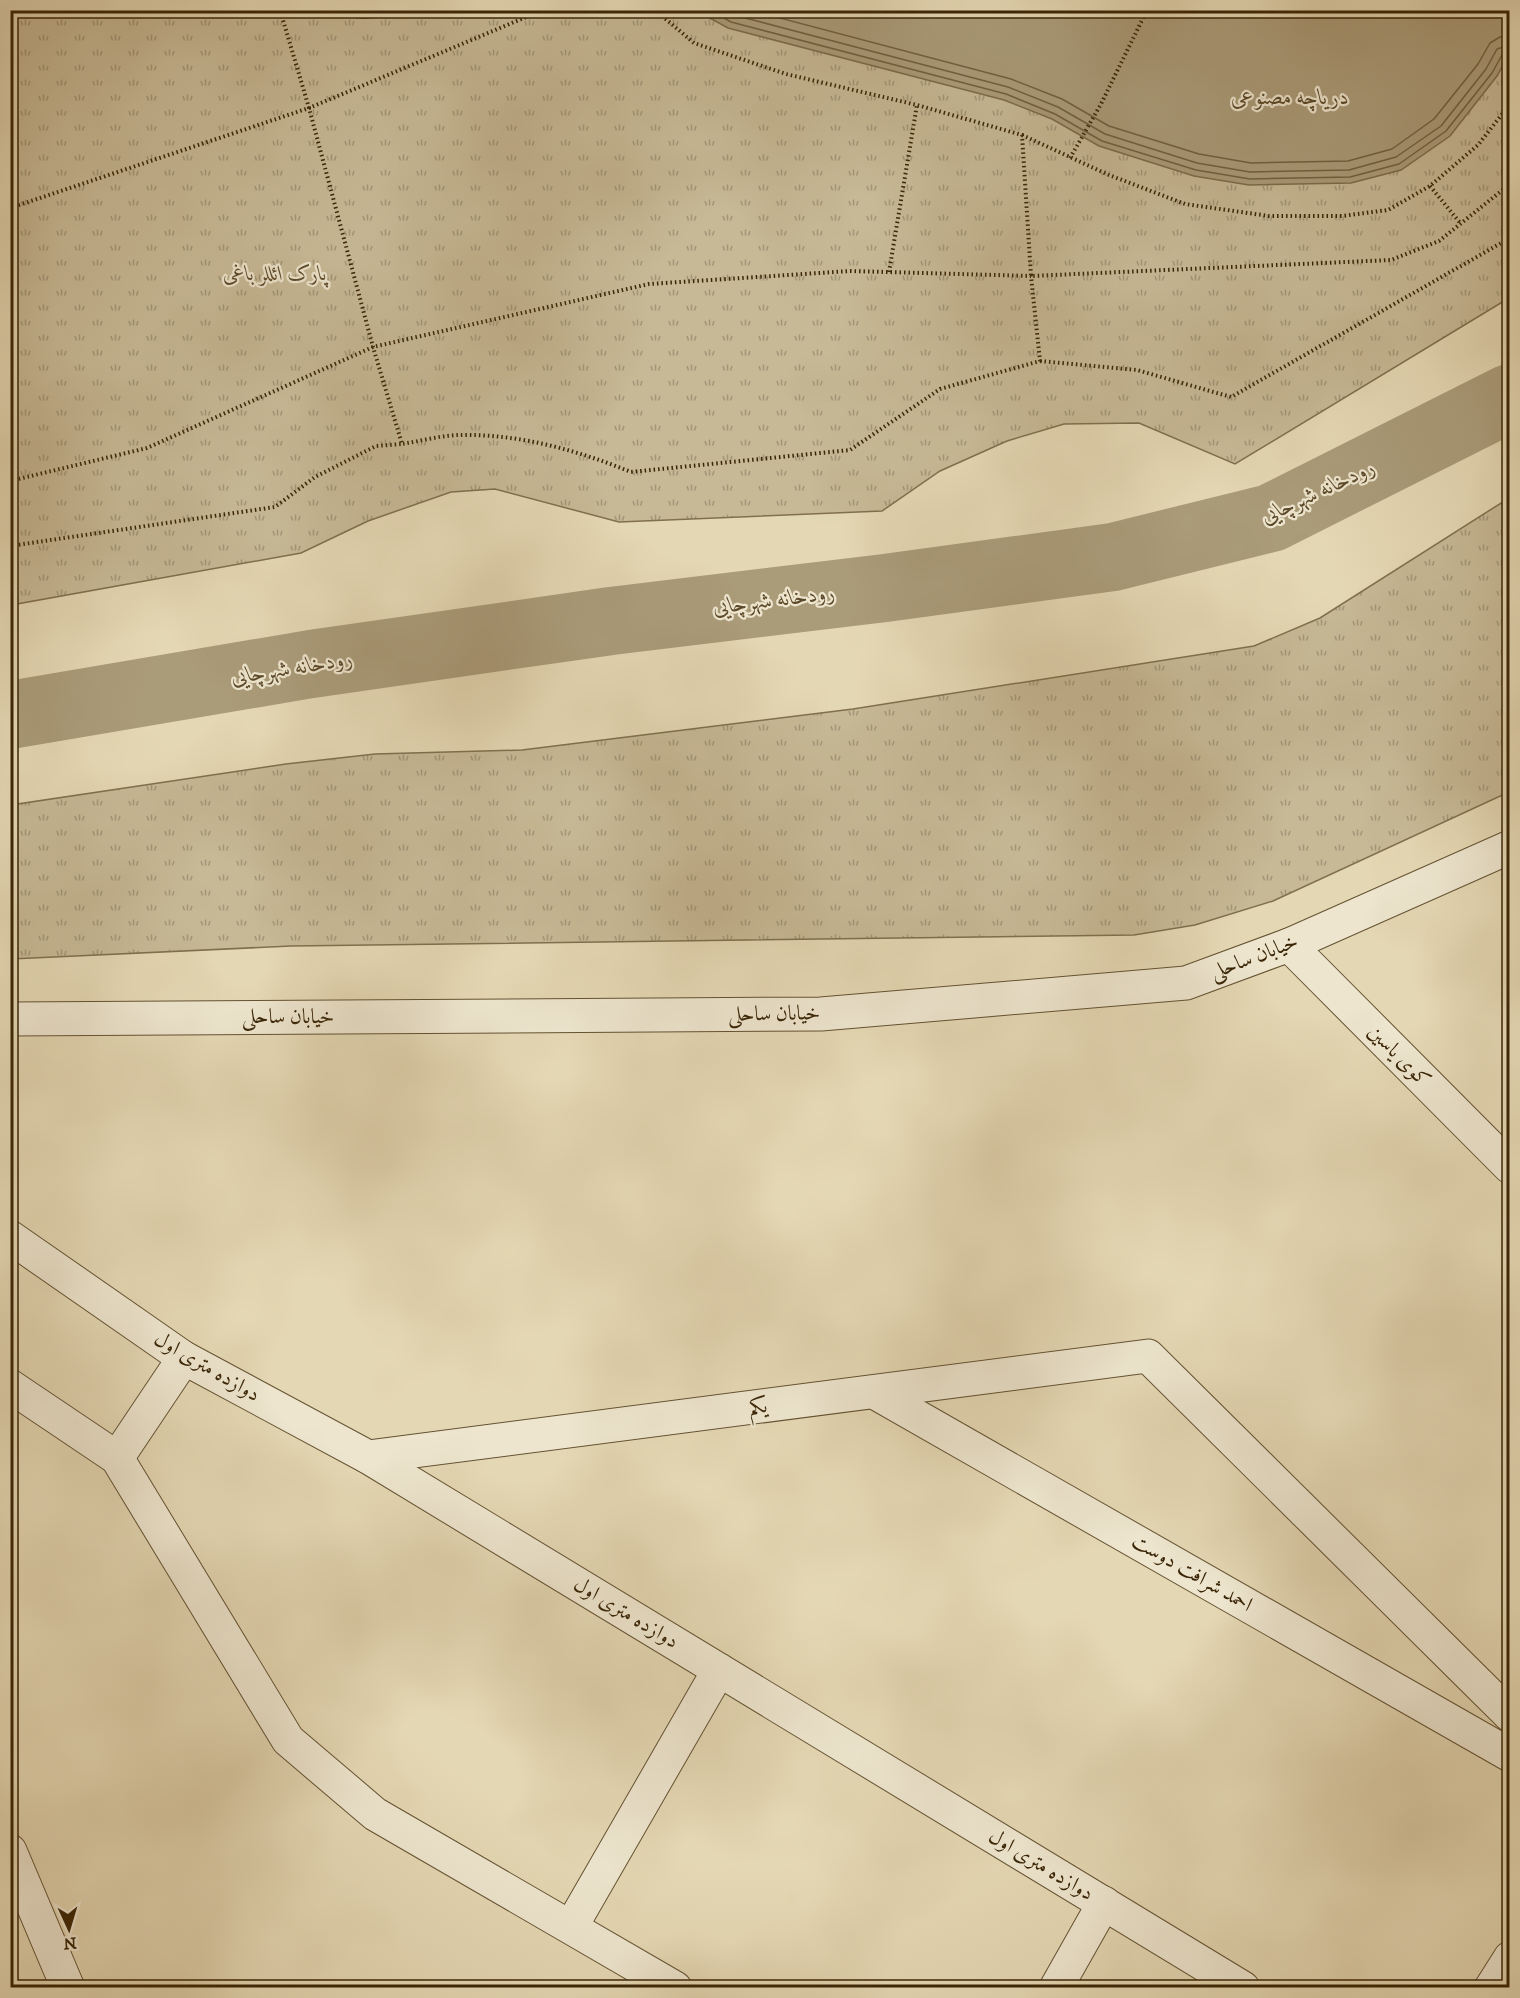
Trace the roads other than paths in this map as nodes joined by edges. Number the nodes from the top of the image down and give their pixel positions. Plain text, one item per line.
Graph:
1 (1509, 847) edge
2 (1289, 945) junction
3 (10, 1018) edge
4 (1509, 1167) edge
5 (10, 1237) edge
6 (184, 1358) junction
7 (10, 1386) edge
8 (874, 1392) junction
9 (368, 1457) junction
10 (117, 1458) junction
11 (719, 1670) junction
12 (1509, 1715) edge
13 (1509, 1755) edge
14 (10, 1851) edge
15 (1104, 1904) junction
16 (571, 1927) junction
17 (1509, 1958) edge
18 (671, 1987) edge
19 (68, 1988) edge
20 (1056, 1988) edge
21 (1243, 1988) edge
22 (1491, 1988) edge

1 - 2 street, خیابان ساحلی
2 - 3 street, خیابان ساحلی
2 - 4 street, کوی یاسین
5 - 6 street, دوازده متری اول
6 - 9 street, دوازده متری اول
6 - 10 street
7 - 10 street
8 - 9 street, یکم
8 - 12 street, یکم
8 - 13 street, احمد شرافت دوست
9 - 11 street, دوازده متری اول
10 - 16 street
11 - 15 street, دوازده متری اول
11 - 16 street
14 - 19 street
15 - 20 street
15 - 21 street, دوازده متری اول
16 - 18 street
17 - 22 street

